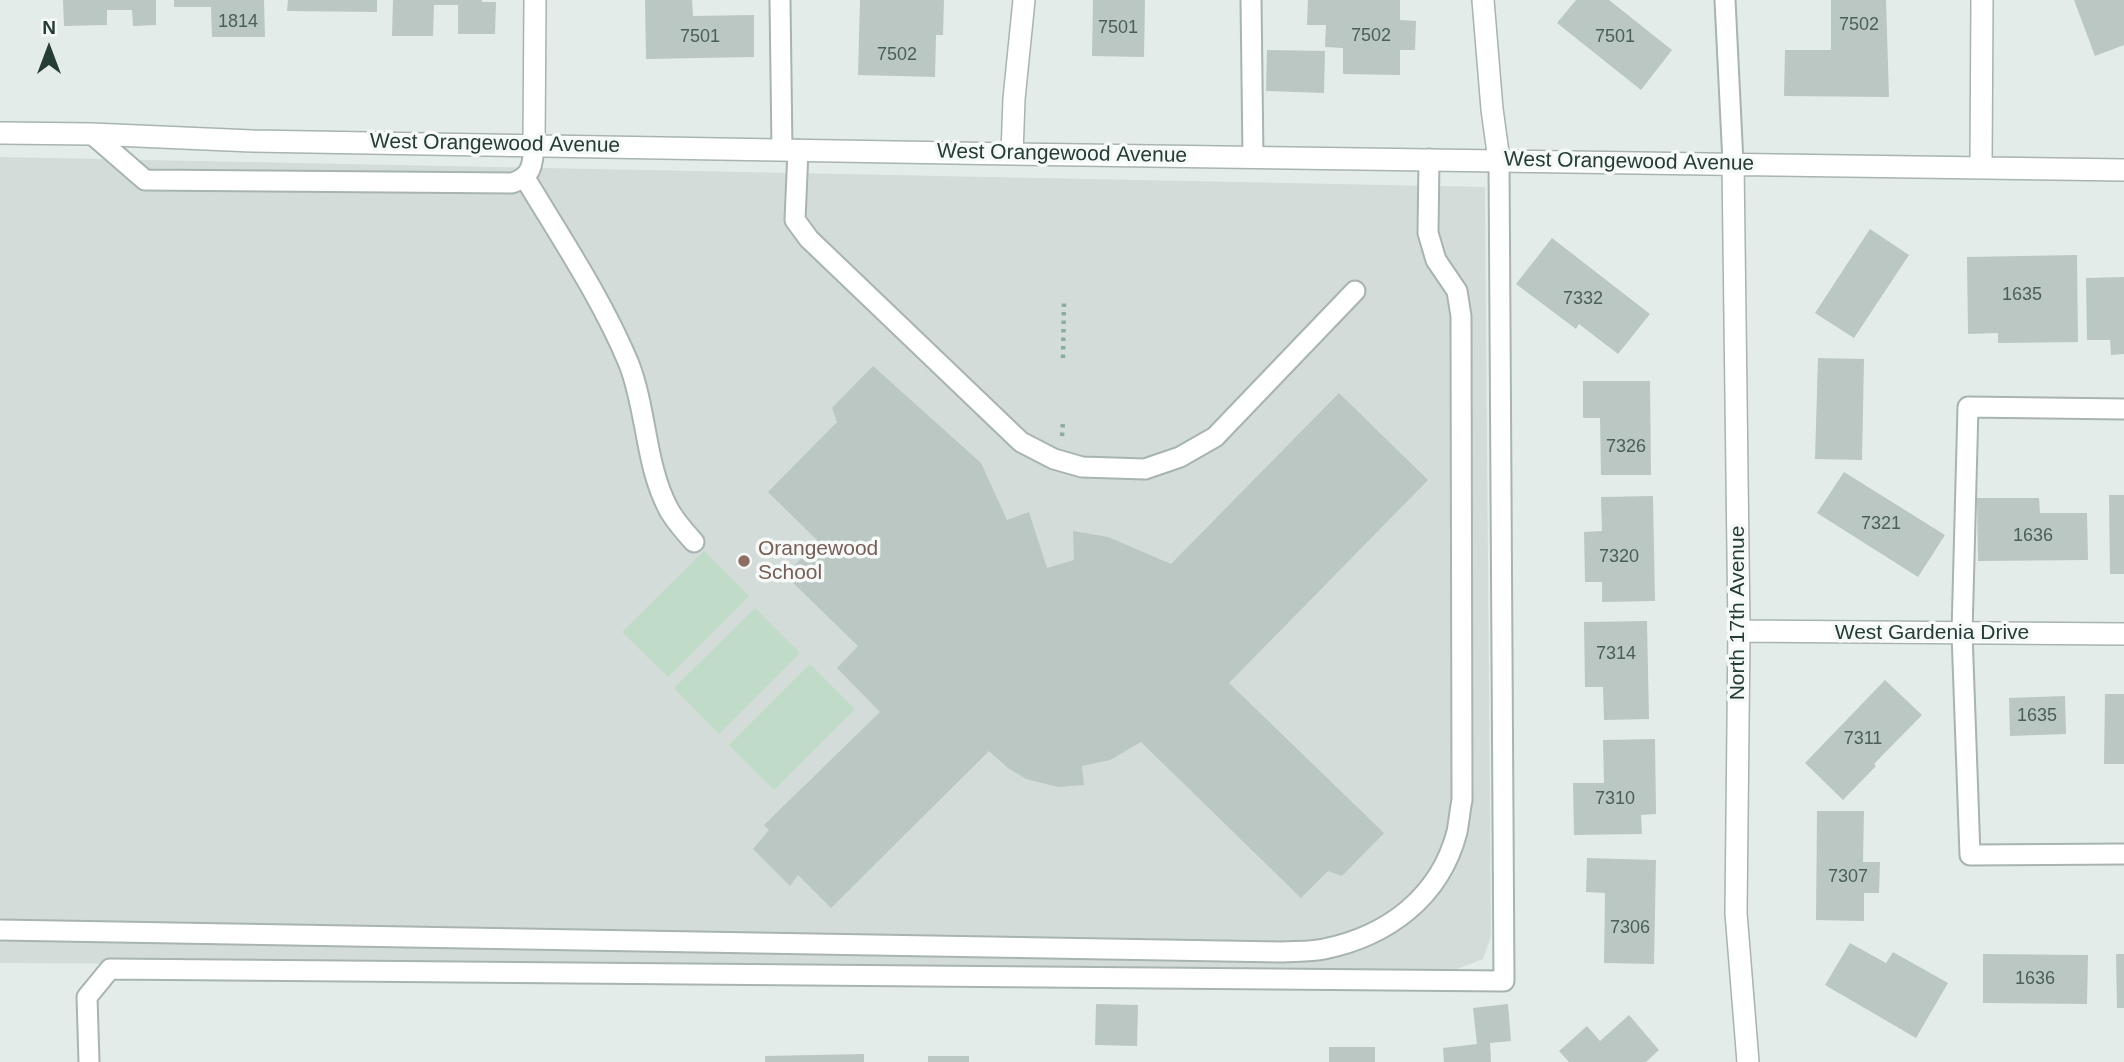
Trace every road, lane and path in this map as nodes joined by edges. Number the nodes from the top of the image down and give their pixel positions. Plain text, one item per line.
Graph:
1 (535, 0) edge
2 (780, 0) edge
3 (1024, 0) edge
4 (1251, 0) edge
5 (1483, 0) edge
6 (1725, 0) edge
7 (1982, 0) edge
8 (0, 133) edge
9 (92, 134) junction
10 (534, 145) junction
11 (790, 150) junction
12 (1012, 154) junction
13 (1253, 157) junction
14 (1429, 159) junction
15 (1499, 160) junction
16 (1733, 163) junction
17 (1982, 167) junction
18 (2124, 170) edge
19 (525, 178) junction
20 (1355, 291) dead end
21 (1064, 301) dead end
22 (1063, 358) dead end
23 (2124, 410) edge
24 (694, 542) dead end
25 (1739, 631) junction
26 (1962, 633) junction
27 (2124, 634) edge
28 (2124, 854) edge
29 (0, 930) edge
30 (89, 1062) edge
31 (1748, 1062) edge

1 - 10 street
2 - 11 lane
3 - 12 street
4 - 13 lane
5 - 15 street
6 - 16 lane
7 - 17 street
8 - 9 street, West Orangewood Avenue
9 - 10 street, West Orangewood Avenue
9 - 19 lane
10 - 11 street, West Orangewood Avenue
10 - 19 lane
11 - 12 street, West Orangewood Avenue
11 - 20 lane
12 - 13 street, West Orangewood Avenue
13 - 14 street, West Orangewood Avenue
14 - 15 street, West Orangewood Avenue
14 - 29 lane
15 - 16 street, West Orangewood Avenue
15 - 30 lane
16 - 17 street, West Orangewood Avenue
16 - 25 street, North 17th Avenue
17 - 18 street, West Orangewood Avenue
19 - 24 lane
21 - 22 path
23 - 26 lane
25 - 26 street, West Gardenia Drive
25 - 31 street, North 17th Avenue
26 - 27 street, West Gardenia Drive
26 - 28 lane

